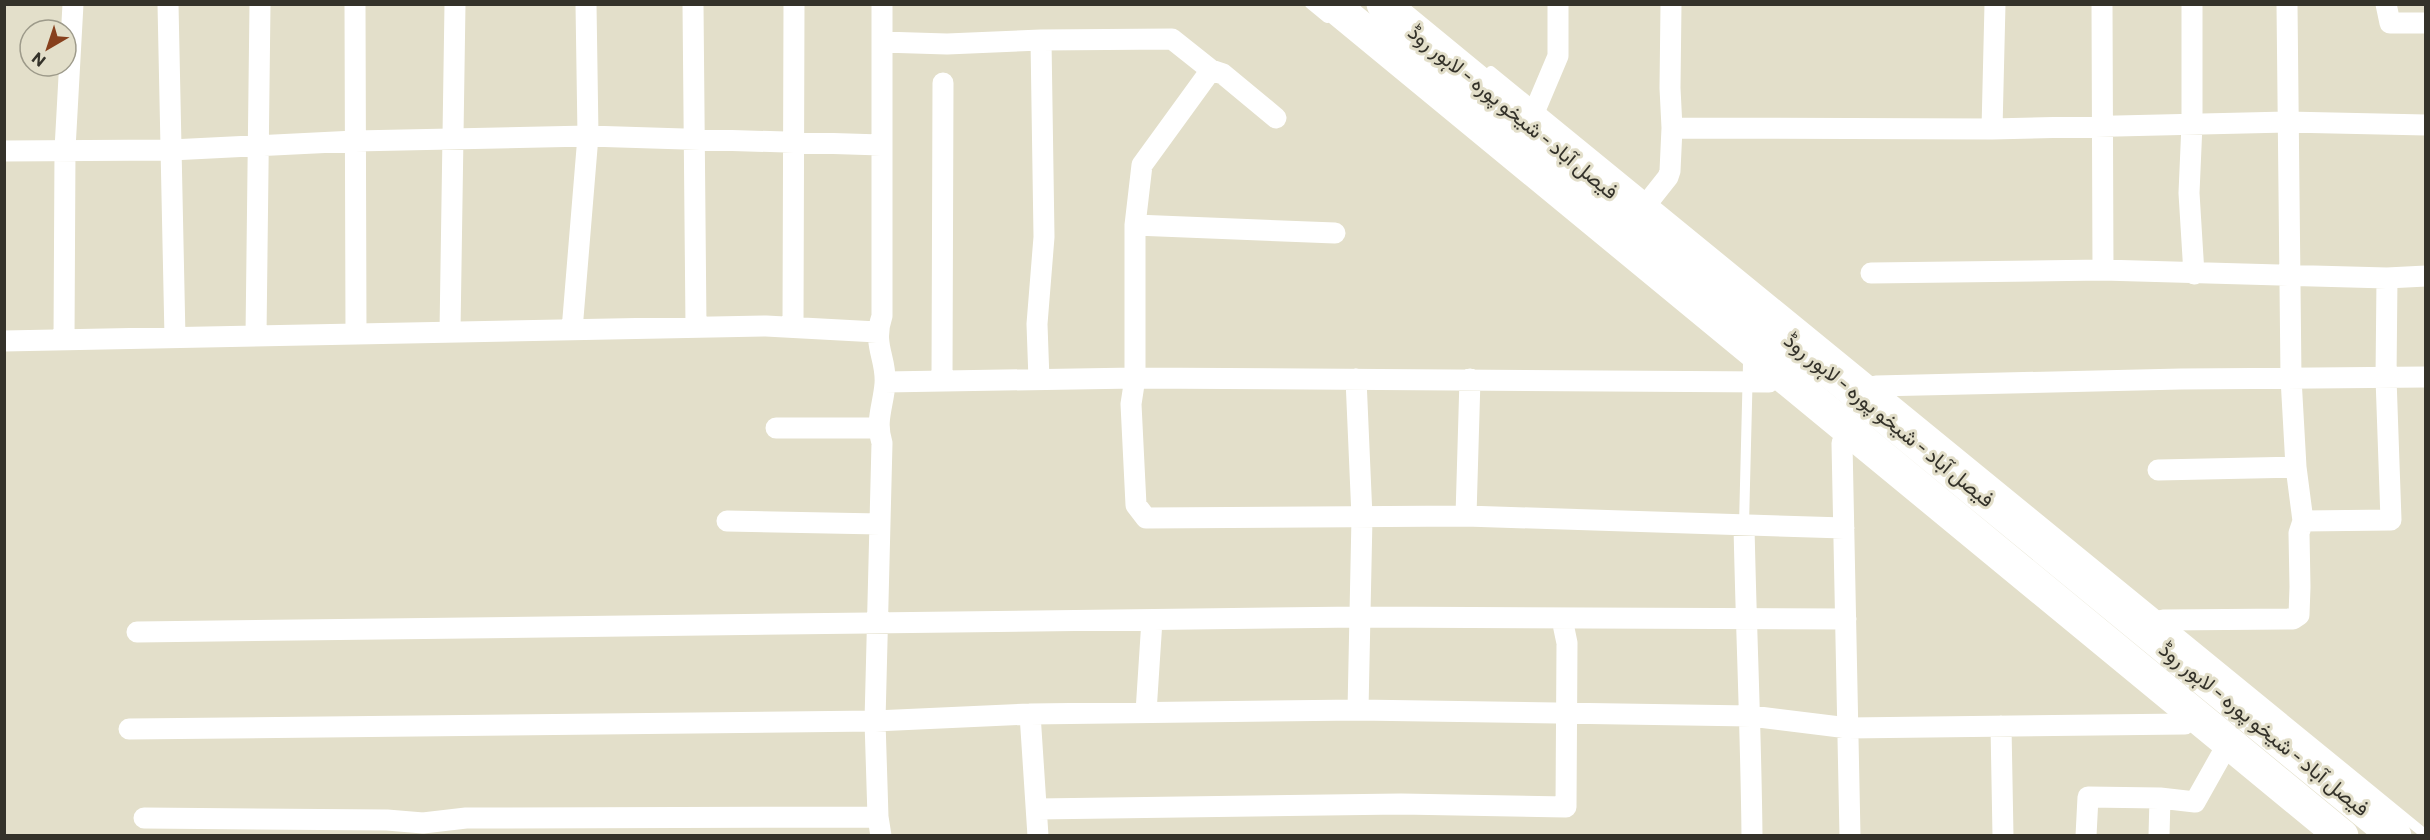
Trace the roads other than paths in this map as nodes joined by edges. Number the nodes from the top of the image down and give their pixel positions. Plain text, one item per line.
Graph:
1 (73, 4) edge
2 (168, 4) edge
3 (260, 4) edge
4 (355, 4) edge
5 (455, 4) edge
6 (586, 4) edge
7 (693, 4) edge
8 (794, 4) edge
9 (882, 4) edge
10 (1310, 4) edge
11 (1383, 4) edge
12 (1558, 4) edge
13 (1671, 4) edge
14 (1995, 4) edge
15 (2102, 4) edge
16 (2192, 4) edge
17 (2287, 4) edge
18 (2386, 4) edge
19 (1335, 16) edge
20 (2426, 23) edge
21 (1041, 40) junction
22 (882, 42) junction
23 (1481, 63) dead end
24 (1211, 70) junction
25 (943, 83) dead end
26 (1536, 108) junction
27 (1276, 118) dead end
28 (2287, 122) junction
29 (2192, 124) junction
30 (2426, 125) edge
31 (2102, 126) junction
32 (1672, 128) junction
33 (1992, 129) junction
34 (588, 136) junction
35 (453, 139) junction
36 (694, 140) junction
37 (355, 141) junction
38 (794, 141) junction
39 (880, 146) junction
40 (258, 147) junction
41 (65, 149) junction
42 (171, 150) junction
43 (4, 151) edge
44 (1650, 201) junction
45 (1135, 225) junction
46 (1335, 233) dead end
47 (2103, 270) junction
48 (1870, 273) dead end
49 (2194, 274) junction
50 (2291, 275) junction
51 (2426, 276) edge
52 (2387, 278) junction
53 (696, 327) junction
54 (793, 327) junction
55 (572, 330) junction
56 (450, 332) junction
57 (877, 332) junction
58 (356, 334) junction
59 (256, 336) junction
60 (175, 338) junction
61 (64, 340) junction
62 (4, 341) edge
63 (1745, 368) junction
64 (2426, 377) edge
65 (1135, 378) junction
66 (2291, 378) junction
67 (2386, 378) junction
68 (1356, 379) junction
69 (1470, 379) junction
70 (1039, 380) junction
71 (942, 381) junction
72 (885, 382) junction
73 (1773, 386) dead end
74 (1876, 386) junction
75 (776, 428) dead end
76 (877, 428) junction
77 (1842, 443) dead end
78 (2296, 467) junction
79 (2158, 470) dead end
80 (1466, 516) junction
81 (1362, 517) junction
82 (727, 521) dead end
83 (2303, 521) junction
84 (880, 524) junction
85 (1744, 525) junction
86 (1844, 528) junction
87 (1360, 617) junction
88 (1746, 618) junction
89 (1562, 619) junction
90 (1846, 619) junction
91 (1152, 620) junction
92 (2163, 620) junction
93 (878, 622) junction
94 (137, 632) dead end
95 (1358, 710) junction
96 (1146, 712) junction
97 (1030, 714) junction
98 (1566, 714) junction
99 (1751, 716) junction
100 (875, 721) junction
101 (2184, 723) dead end
102 (2001, 726) junction
103 (1848, 728) junction
104 (129, 729) dead end
105 (2222, 755) dead end
106 (2160, 798) junction
107 (1036, 809) junction
108 (144, 818) dead end
109 (879, 826) edge
110 (423, 829) edge
111 (2426, 835) edge
112 (1038, 836) edge
113 (1752, 836) edge
114 (1850, 836) edge
115 (2003, 836) edge
116 (2086, 836) edge
117 (2159, 836) edge
118 (2342, 836) edge
119 (2395, 836) edge

1 - 41 street
2 - 42 street
3 - 40 street
4 - 37 street
5 - 35 street
6 - 34 street
7 - 36 street
8 - 38 street
9 - 22 street
10 - 19 lane
11 - 119 highway, فیصل آباد - شیخو پورہ - لاہور روڈ
12 - 26 street
13 - 32 street
14 - 33 street
15 - 31 street
16 - 29 street
17 - 28 street
18 - 20 street
19 - 118 highway, فیصل آباد - شیخو پورہ - لاہور روڈ
21 - 22 street
21 - 24 street
21 - 70 street
22 - 39 street
23 - 26 lane
24 - 27 street
24 - 45 street
25 - 71 street
26 - 44 lane
28 - 29 street
28 - 30 street
28 - 50 street
29 - 31 street
29 - 49 street
31 - 33 street
31 - 47 street
32 - 33 street
32 - 44 street
34 - 35 street
34 - 36 street
34 - 55 street
35 - 37 street
35 - 56 street
36 - 38 street
36 - 53 street
37 - 40 street
37 - 58 street
38 - 39 street
38 - 54 street
39 - 57 street
40 - 42 street
40 - 59 street
41 - 42 street
41 - 43 street
41 - 61 street
42 - 60 street
44 - 74 lane
45 - 46 street
45 - 65 street
47 - 48 street
47 - 49 street
49 - 50 street
50 - 52 street
50 - 66 street
51 - 52 street
52 - 67 street
53 - 54 street
53 - 55 street
54 - 57 street
55 - 56 street
56 - 58 street
57 - 72 street
58 - 59 street
59 - 60 street
60 - 61 street
61 - 62 street
63 - 69 street
63 - 73 street
63 - 85 lane
64 - 67 street
65 - 68 street
65 - 70 street
65 - 81 street
66 - 67 street
66 - 74 street
66 - 78 street
67 - 83 street
68 - 69 street
68 - 81 street
69 - 80 street
70 - 71 street
71 - 72 street
72 - 76 street
74 - 92 lane
75 - 76 street
76 - 84 street
77 - 86 street
78 - 79 street
78 - 83 street
80 - 81 street
80 - 85 street
81 - 87 street
82 - 84 street
83 - 92 street
84 - 93 street
85 - 86 street
85 - 88 street
86 - 90 street
87 - 89 street
87 - 91 street
87 - 95 street
88 - 89 street
88 - 90 street
88 - 99 street
89 - 98 street
90 - 103 street
91 - 93 street
91 - 96 street
92 - 111 lane
93 - 94 street
93 - 100 street
95 - 96 street
95 - 98 street
96 - 97 street
97 - 100 street
97 - 107 street
98 - 99 street
98 - 107 street
99 - 103 street
99 - 113 street
100 - 104 street
100 - 109 street
101 - 102 street
102 - 103 street
102 - 115 street
103 - 114 street
105 - 106 street
106 - 116 street
106 - 117 street
107 - 112 street
108 - 110 street
109 - 110 street

